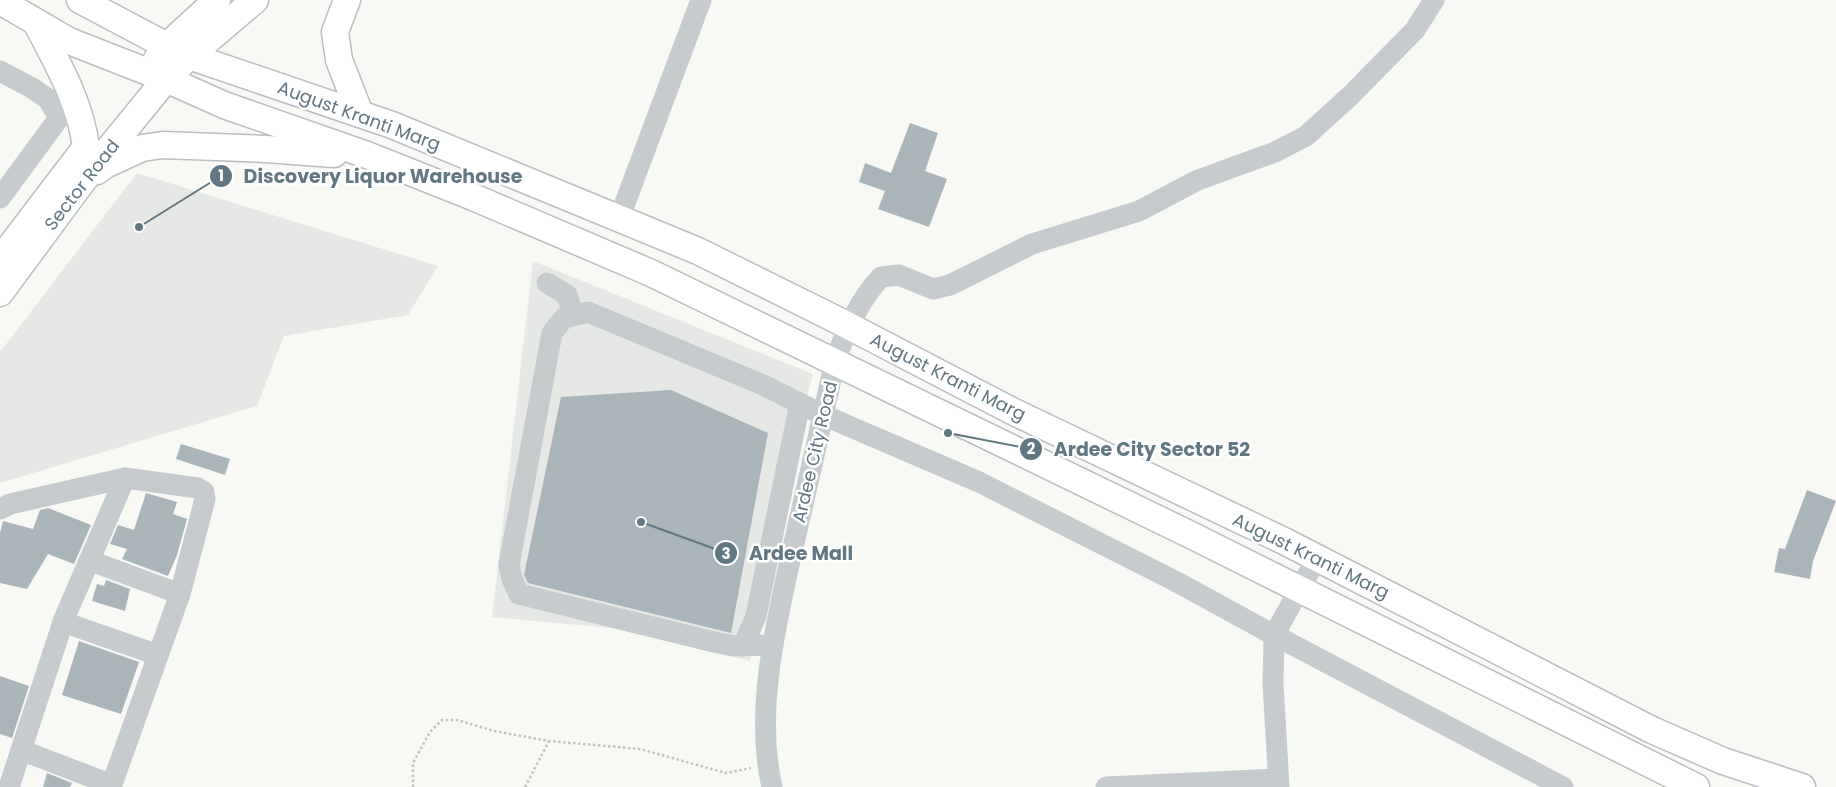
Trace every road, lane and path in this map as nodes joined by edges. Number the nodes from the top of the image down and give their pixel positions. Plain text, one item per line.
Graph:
1 (80, 0) edge
2 (217, 0) edge
3 (255, 0) edge
4 (347, 0) edge
5 (701, 0) edge
6 (1434, 0) edge
7 (0, 1) edge
8 (36, 22) junction
9 (178, 51) junction
10 (0, 70) edge
11 (156, 75) junction
12 (71, 92) junction
13 (360, 114) junction
14 (59, 118) junction
15 (367, 155) junction
16 (82, 182) junction
17 (0, 198) edge
18 (619, 218) junction
19 (0, 260) edge
20 (547, 283) dead end
21 (0, 293) edge
22 (572, 315) junction
23 (848, 325) junction
24 (835, 361) junction
25 (800, 403) junction
26 (823, 414) junction
27 (125, 478) junction
28 (5, 507) edge
29 (0, 524) edge
30 (1317, 558) junction
31 (90, 561) junction
32 (1299, 588) junction
33 (180, 594) junction
34 (63, 622) junction
35 (1274, 636) junction
36 (772, 645) junction
37 (743, 646) junction
38 (158, 654) junction
39 (549, 741) junction
40 (21, 750) junction
41 (767, 765) junction
42 (1279, 783) edge
43 (1250, 784) edge
44 (111, 786) edge
45 (9, 787) edge
46 (413, 787) edge
47 (525, 787) edge
48 (772, 787) edge
49 (1106, 787) edge
50 (1563, 787) edge
51 (1696, 787) edge
52 (1802, 787) edge

1 - 9 main road, August Kranti Marg
2 - 9 main road
3 - 9 main road
4 - 13 main road
5 - 18 street
6 - 23 street, Ardee City Road
7 - 8 main road, August Kranti Marg
8 - 11 main road, August Kranti Marg
8 - 12 main road, Sector Road
9 - 11 main road, Sector Road
9 - 13 main road, August Kranti Marg
10 - 14 street
11 - 15 main road, August Kranti Marg
11 - 16 main road, Sector Road
12 - 14 street
12 - 19 main road, Sector Road
13 - 18 main road, August Kranti Marg
14 - 17 street
15 - 16 main road
15 - 24 main road, August Kranti Marg
16 - 21 main road, Sector Road
18 - 23 main road, August Kranti Marg
20 - 22 street
22 - 25 street
22 - 37 street
23 - 24 street, Ardee City Road
23 - 30 main road, August Kranti Marg
24 - 26 street, Ardee City Road
24 - 32 main road, August Kranti Marg
25 - 26 street
25 - 37 street
26 - 35 street
26 - 36 street, Ardee City Road
27 - 28 street
27 - 31 street
27 - 33 street
28 - 29 street
30 - 32 street
30 - 52 main road, August Kranti Marg
31 - 33 street
31 - 34 street
32 - 35 street
32 - 51 main road, August Kranti Marg
33 - 38 street
34 - 38 street
34 - 40 street
35 - 42 street
35 - 50 street
36 - 37 street
36 - 41 street, Ardee City Road
38 - 44 street
39 - 41 path
39 - 46 path
39 - 47 path
40 - 44 street
40 - 45 street
41 - 48 street, Ardee City Road
42 - 43 street
43 - 49 street

